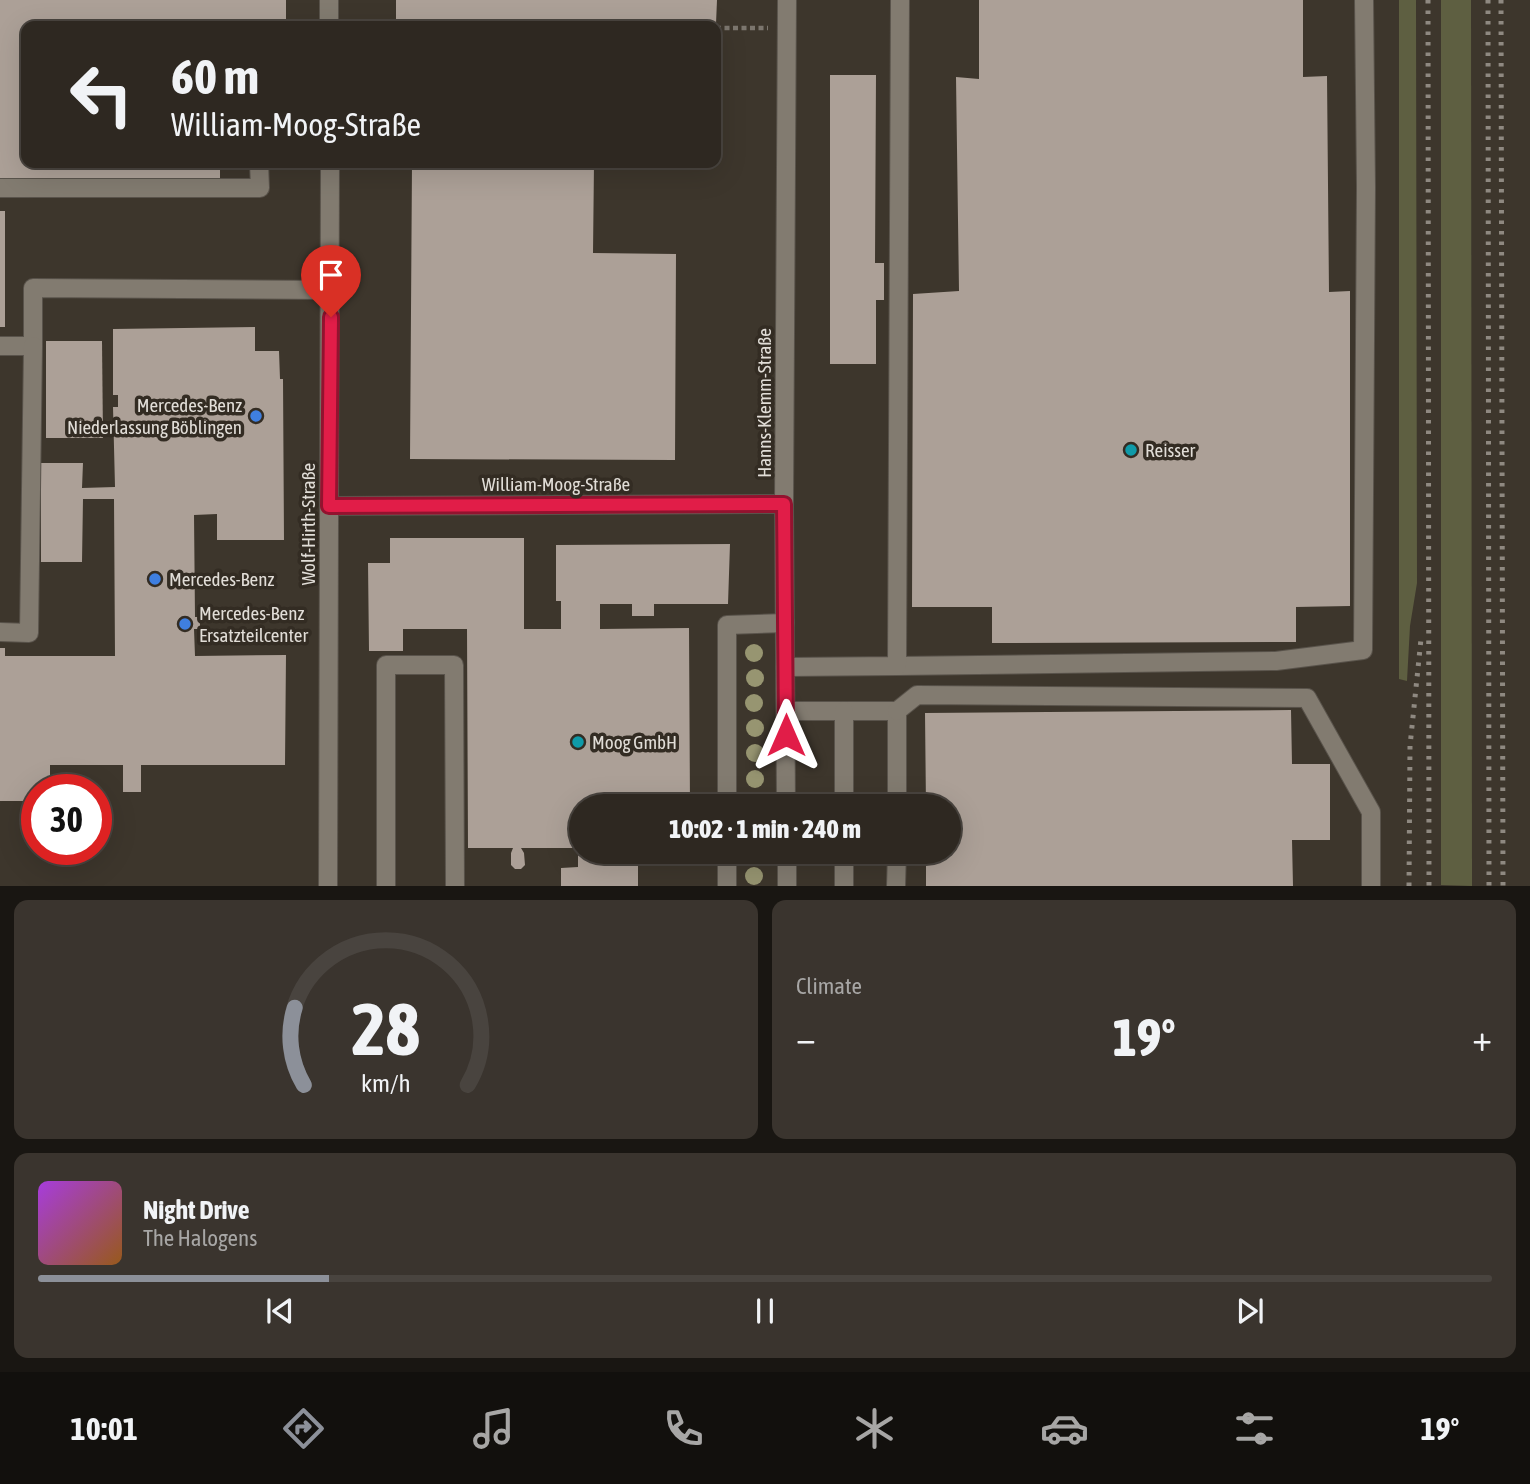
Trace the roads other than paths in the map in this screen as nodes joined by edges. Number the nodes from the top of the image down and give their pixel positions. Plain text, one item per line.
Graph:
1 (329, 0) edge
2 (787, 0) edge
3 (900, 0) edge
4 (1364, 0) edge
5 (329, 21) edge
6 (259, 168) edge
7 (330, 168) edge
8 (0, 188) edge
9 (331, 290) junction
10 (0, 346) edge
11 (33, 346) junction
12 (784, 504) junction
13 (329, 506) junction
14 (785, 623) junction
15 (0, 632) edge
16 (897, 666) junction
17 (785, 667) junction
18 (786, 711) junction
19 (844, 711) junction
20 (897, 711) junction
21 (727, 794) edge
22 (786, 794) edge
23 (844, 794) edge
24 (897, 794) edge
25 (727, 864) edge
26 (787, 864) edge
27 (844, 864) edge
28 (897, 864) edge
29 (328, 886) edge
30 (386, 886) edge
31 (455, 886) edge
32 (727, 886) edge
33 (787, 886) edge
34 (844, 886) edge
35 (897, 886) edge
36 (1371, 886) edge

1 - 5 street
2 - 12 street, Hanns-Klemm-Straße
3 - 16 street
4 - 16 street
6 - 8 street
7 - 9 street, Wolf-Hirth-Straße
9 - 11 street
9 - 13 street, Wolf-Hirth-Straße
10 - 11 street
11 - 15 street
12 - 13 street, William-Moog-Straße
12 - 14 street, Hanns-Klemm-Straße
13 - 29 street, Wolf-Hirth-Straße
14 - 17 street, Hanns-Klemm-Straße
14 - 21 street
16 - 17 street
17 - 18 street, Hanns-Klemm-Straße
18 - 19 street
18 - 22 street, Hanns-Klemm-Straße
19 - 20 street
19 - 23 street
20 - 24 street
20 - 36 street
25 - 32 street
26 - 33 street
27 - 34 street
28 - 35 street
30 - 31 street

